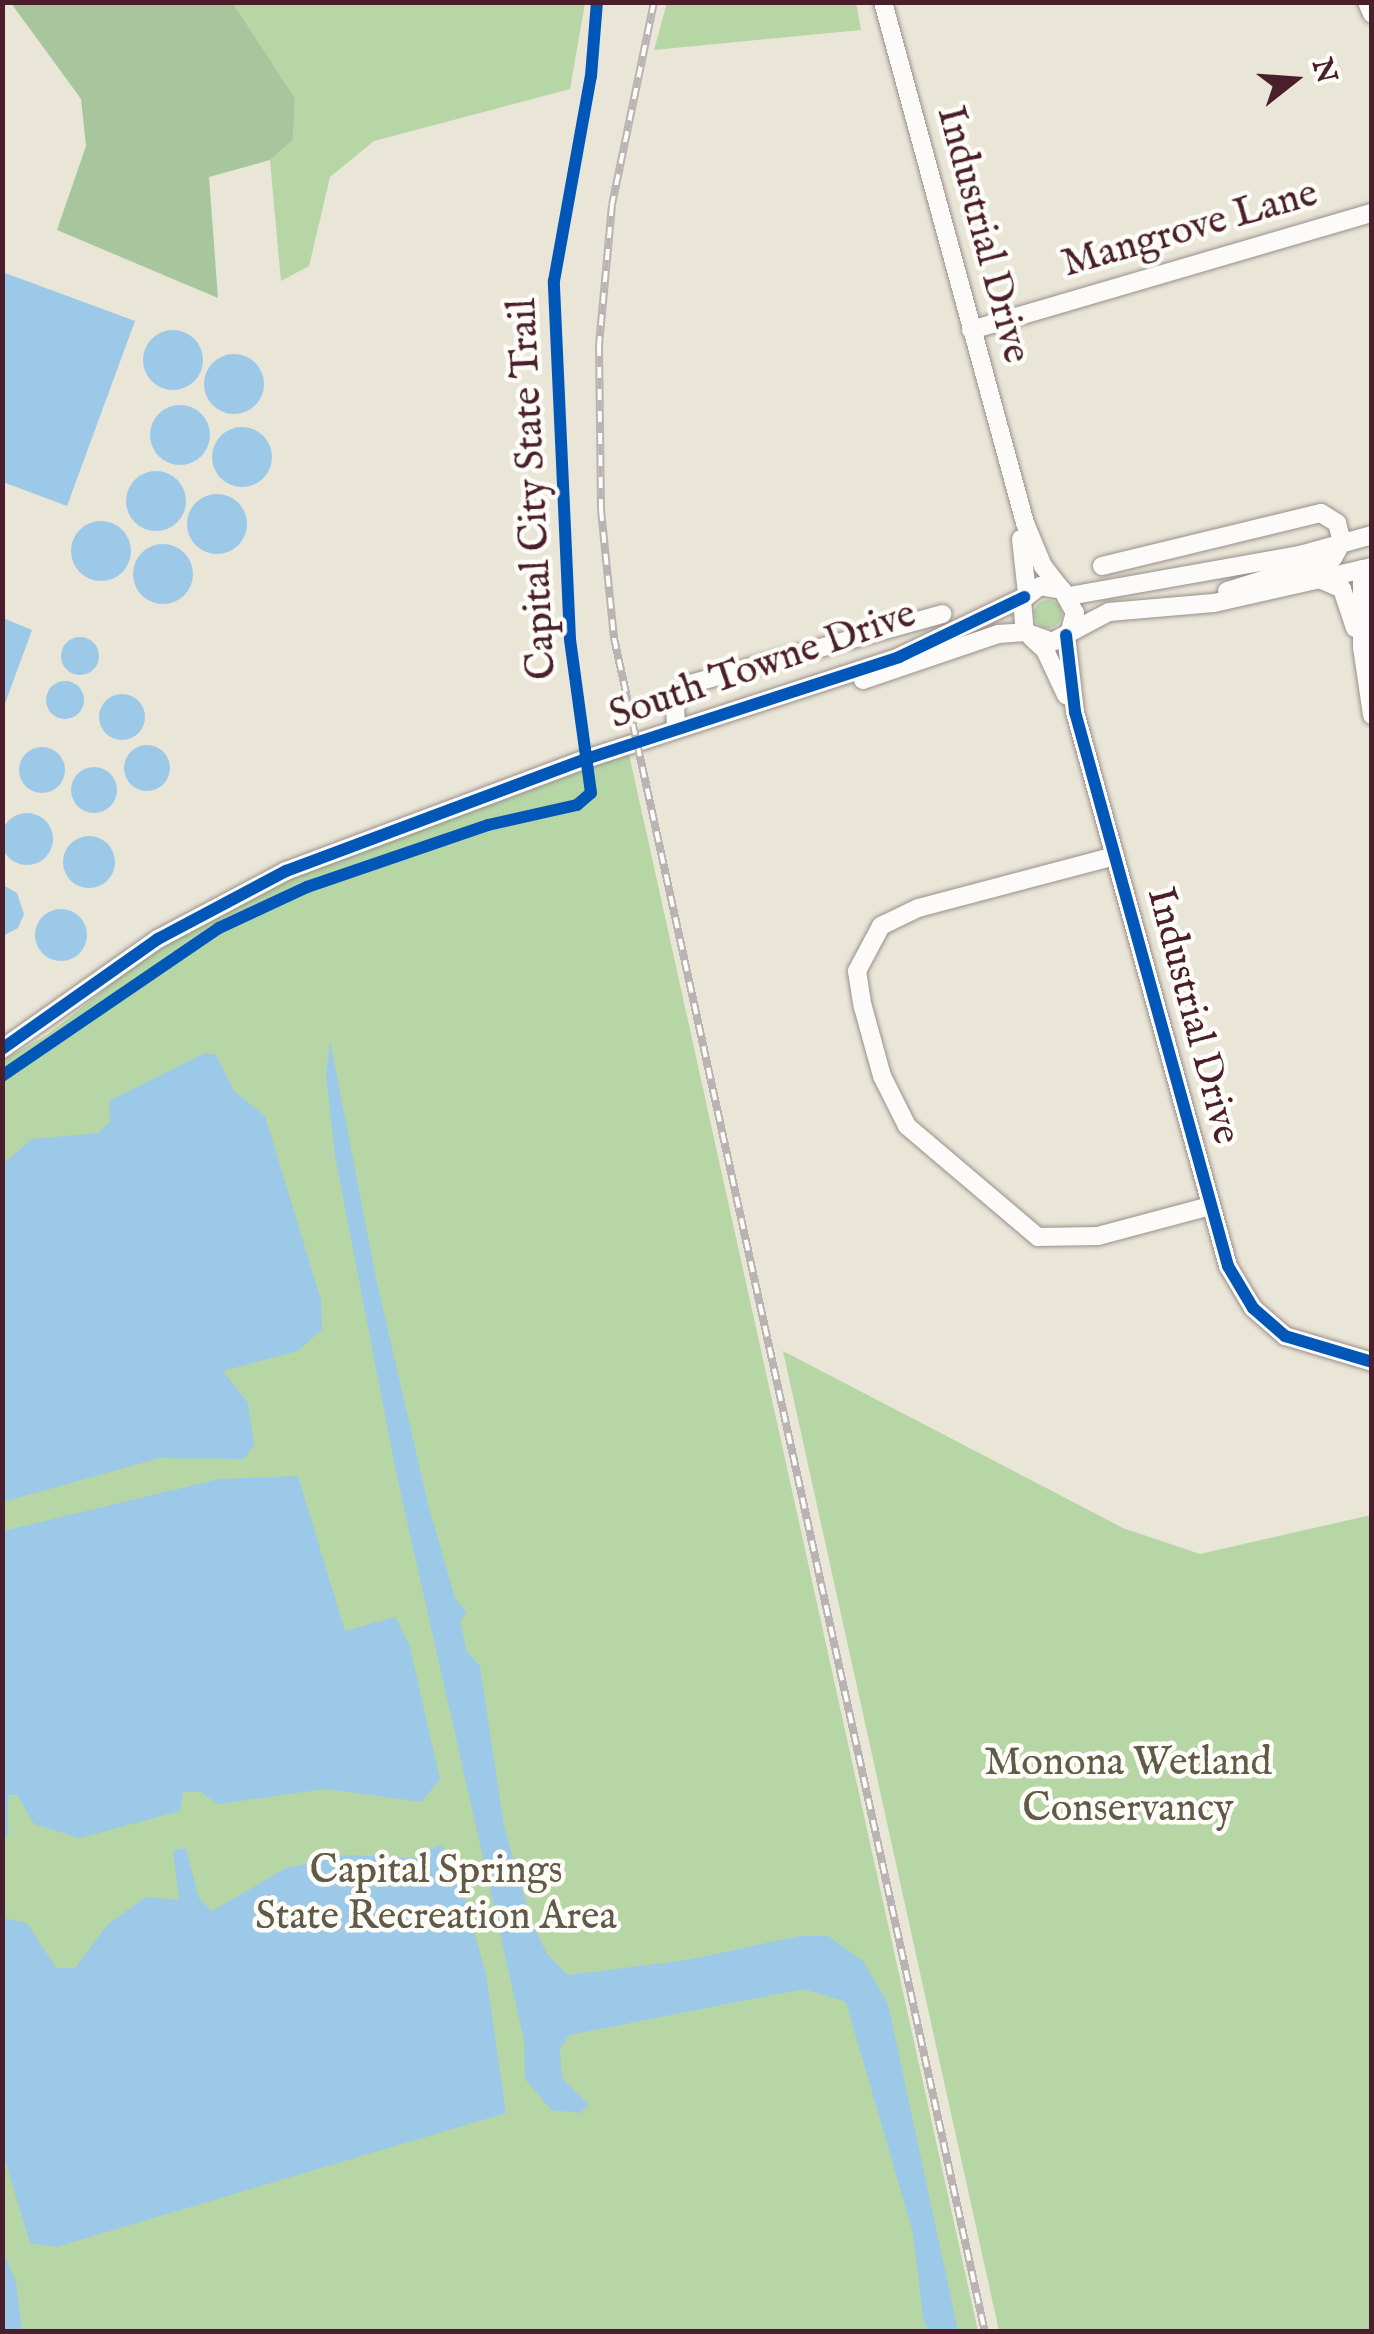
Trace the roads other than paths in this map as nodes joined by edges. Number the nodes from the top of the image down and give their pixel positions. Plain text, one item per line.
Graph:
1 (883, 2) edge
2 (1368, 2) edge
3 (1372, 14) edge
4 (1372, 214) edge
5 (971, 330) junction
6 (1015, 485) junction
7 (1372, 535) edge
8 (1342, 542) junction
9 (1102, 566) dead end
10 (1367, 568) edge
11 (1319, 578) junction
12 (1065, 593) junction
13 (1026, 595) junction
14 (1199, 604) junction
15 (942, 614) dead end
16 (1068, 633) junction
17 (1028, 634) junction
18 (1362, 648) junction
19 (816, 688) junction
20 (1075, 712) junction
21 (1372, 716) edge
22 (676, 729) junction
23 (1115, 856) junction
24 (2, 1049) edge
25 (1210, 1206) junction
26 (1372, 1362) edge

1 - 5 street, Industrial Drive
2 - 3 street
4 - 5 street, Mangrove Lane
5 - 6 street, Industrial Drive
6 - 12 street, Industrial Drive
6 - 13 street, Industrial Drive
7 - 8 street
8 - 9 street
8 - 12 street
8 - 14 street
10 - 11 street
10 - 18 street
11 - 14 street
11 - 18 street
12 - 13 street
12 - 16 street
13 - 17 street
13 - 19 street, South Towne Drive
14 - 16 street
15 - 22 street
16 - 17 street
16 - 20 street, Industrial Drive
17 - 19 street, South Towne Drive
17 - 20 street, Industrial Drive
18 - 21 street
19 - 22 street, South Towne Drive
20 - 23 street, Industrial Drive
22 - 24 street, South Towne Drive
23 - 25 street, Industrial Drive
23 - 25 street
25 - 26 street, Industrial Drive

